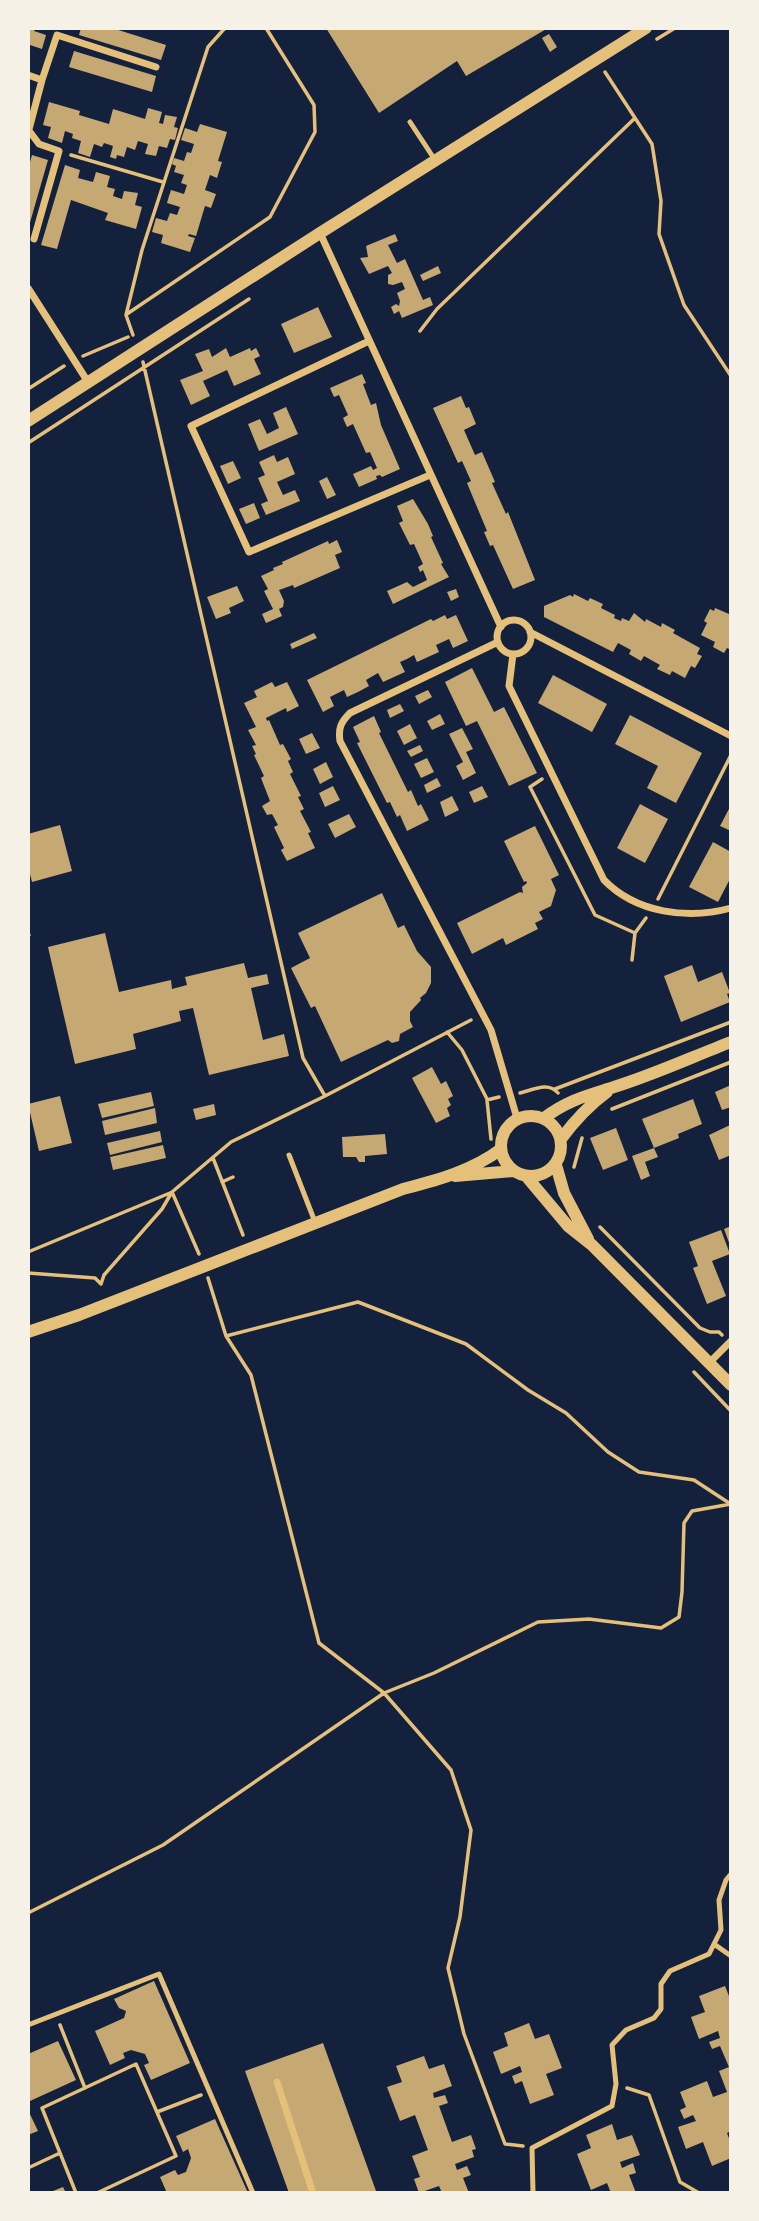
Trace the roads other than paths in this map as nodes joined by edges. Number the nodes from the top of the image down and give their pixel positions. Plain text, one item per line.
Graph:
1 (646, 28) edge
2 (156, 68) dead end
3 (28, 75) edge
4 (42, 80) junction
5 (410, 122) dead end
6 (29, 133) edge
7 (435, 160) junction
8 (320, 233) junction
9 (34, 239) dead end
10 (28, 288) edge
11 (369, 341) junction
12 (88, 382) junction
13 (28, 421) edge
14 (430, 475) junction
15 (501, 627) junction
16 (530, 632) junction
17 (498, 642) junction
18 (513, 654) junction
19 (731, 736) edge
20 (731, 908) edge
21 (731, 1042) edge
22 (614, 1087) junction
23 (517, 1118) junction
24 (544, 1118) junction
25 (561, 1139) junction
26 (501, 1149) junction
27 (289, 1155) dead end
28 (556, 1165) junction
29 (519, 1173) junction
30 (448, 1177) junction
31 (315, 1222) junction
32 (592, 1245) junction
33 (28, 1332) edge
34 (730, 1342) edge
35 (709, 1363) junction
36 (731, 1385) edge
37 (731, 1874) edge
38 (714, 1944) junction
39 (731, 1956) edge
40 (28, 2025) edge
41 (277, 2082) dead end
42 (253, 2193) edge
43 (313, 2193) edge
44 (533, 2193) edge

1 - 7 street
2 - 4 street
3 - 4 street
4 - 6 street
5 - 7 lane
6 - 9 street
7 - 8 street
8 - 11 street
8 - 12 street
10 - 12 street
11 - 14 street
11 - 14 street
12 - 13 street
14 - 15 street
15 - 16 street
15 - 17 street
16 - 18 street
16 - 19 street
17 - 18 street
17 - 23 street
18 - 20 street
21 - 22 street
22 - 24 street
22 - 25 street
23 - 24 street
23 - 26 street
24 - 25 street
25 - 28 street
26 - 29 street
26 - 30 street
27 - 31 lane
28 - 29 street
28 - 32 street
29 - 30 street
29 - 32 street
30 - 31 street
31 - 33 street
32 - 35 street
34 - 35 street
35 - 36 street
37 - 38 lane
38 - 39 lane
38 - 44 lane
40 - 42 lane
41 - 43 street

